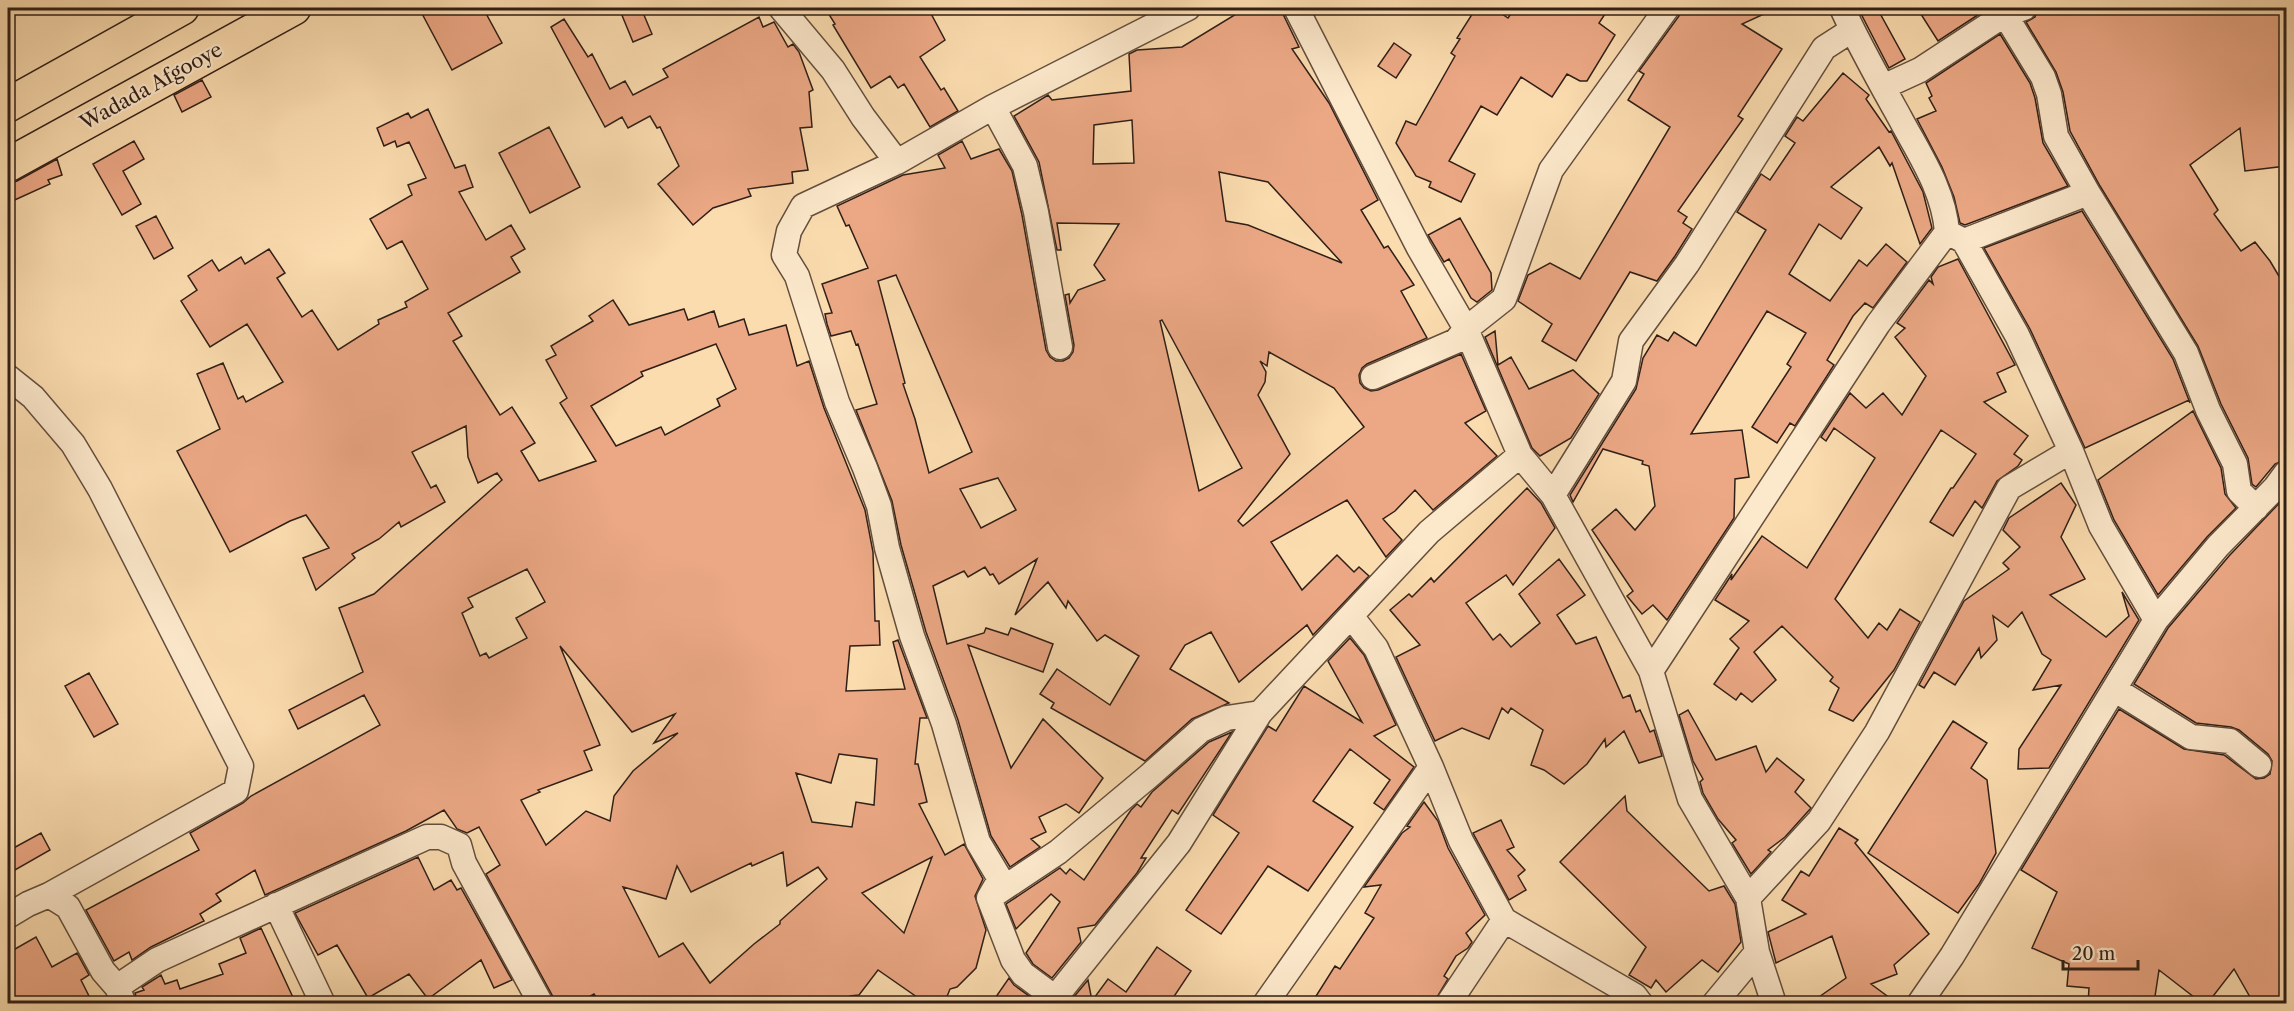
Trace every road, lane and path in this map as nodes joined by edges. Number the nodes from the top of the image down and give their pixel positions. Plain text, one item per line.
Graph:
1 (182, 8) edge
2 (294, 8) edge
3 (1188, 8) edge
4 (1296, 8) edge
5 (1667, 8) edge
6 (1842, 8) edge
7 (785, 9) edge
8 (2010, 10) edge
9 (1852, 30) junction
10 (1882, 87) junction
11 (8, 105) edge
12 (993, 107) junction
13 (897, 162) junction
14 (8, 165) edge
15 (2088, 193) junction
16 (1955, 237) junction
17 (1466, 329) junction
18 (1060, 347) dead end
19 (8, 377) edge
20 (1373, 377) dead end
21 (2071, 451) junction
22 (1520, 455) junction
23 (2286, 473) edge
24 (1552, 495) junction
25 (2256, 508) junction
26 (1351, 616) junction
27 (2156, 620) junction
28 (1651, 671) junction
29 (2114, 689) junction
30 (1260, 713) junction
31 (2259, 765) dead end
32 (1431, 767) junction
33 (49, 895) junction
34 (989, 898) junction
35 (1748, 898) junction
36 (276, 905) junction
37 (8, 916) edge
38 (1504, 920) junction
39 (1757, 952) junction
40 (120, 995) edge
41 (1052, 1000) edge
42 (323, 1004) edge
43 (541, 1004) edge
44 (1265, 1004) edge
45 (1448, 1004) edge
46 (1641, 1004) edge
47 (1714, 1004) edge
48 (1774, 1004) edge
49 (1919, 1004) edge

1 - 11 highway
2 - 14 highway, Wadada Afgooye
3 - 12 street
4 - 17 street
5 - 17 street
6 - 9 street
7 - 13 street
8 - 10 street
8 - 15 street
9 - 10 street
9 - 24 street
10 - 16 street
12 - 13 street
12 - 18 street
13 - 34 street
15 - 16 street
15 - 25 street
16 - 21 street
16 - 28 street
17 - 20 street
17 - 22 street
19 - 33 street
21 - 27 street
21 - 35 street
22 - 24 street
22 - 26 street
23 - 25 street
24 - 28 street
25 - 27 street
26 - 30 street
26 - 32 street
27 - 29 street
28 - 35 street
29 - 31 street
29 - 49 street
30 - 34 street
30 - 41 street
32 - 38 street
32 - 44 street
33 - 37 street
33 - 40 street
34 - 41 street
35 - 39 street
36 - 40 street
36 - 42 street
36 - 43 street
38 - 45 street
38 - 46 street
39 - 47 street
39 - 48 street

